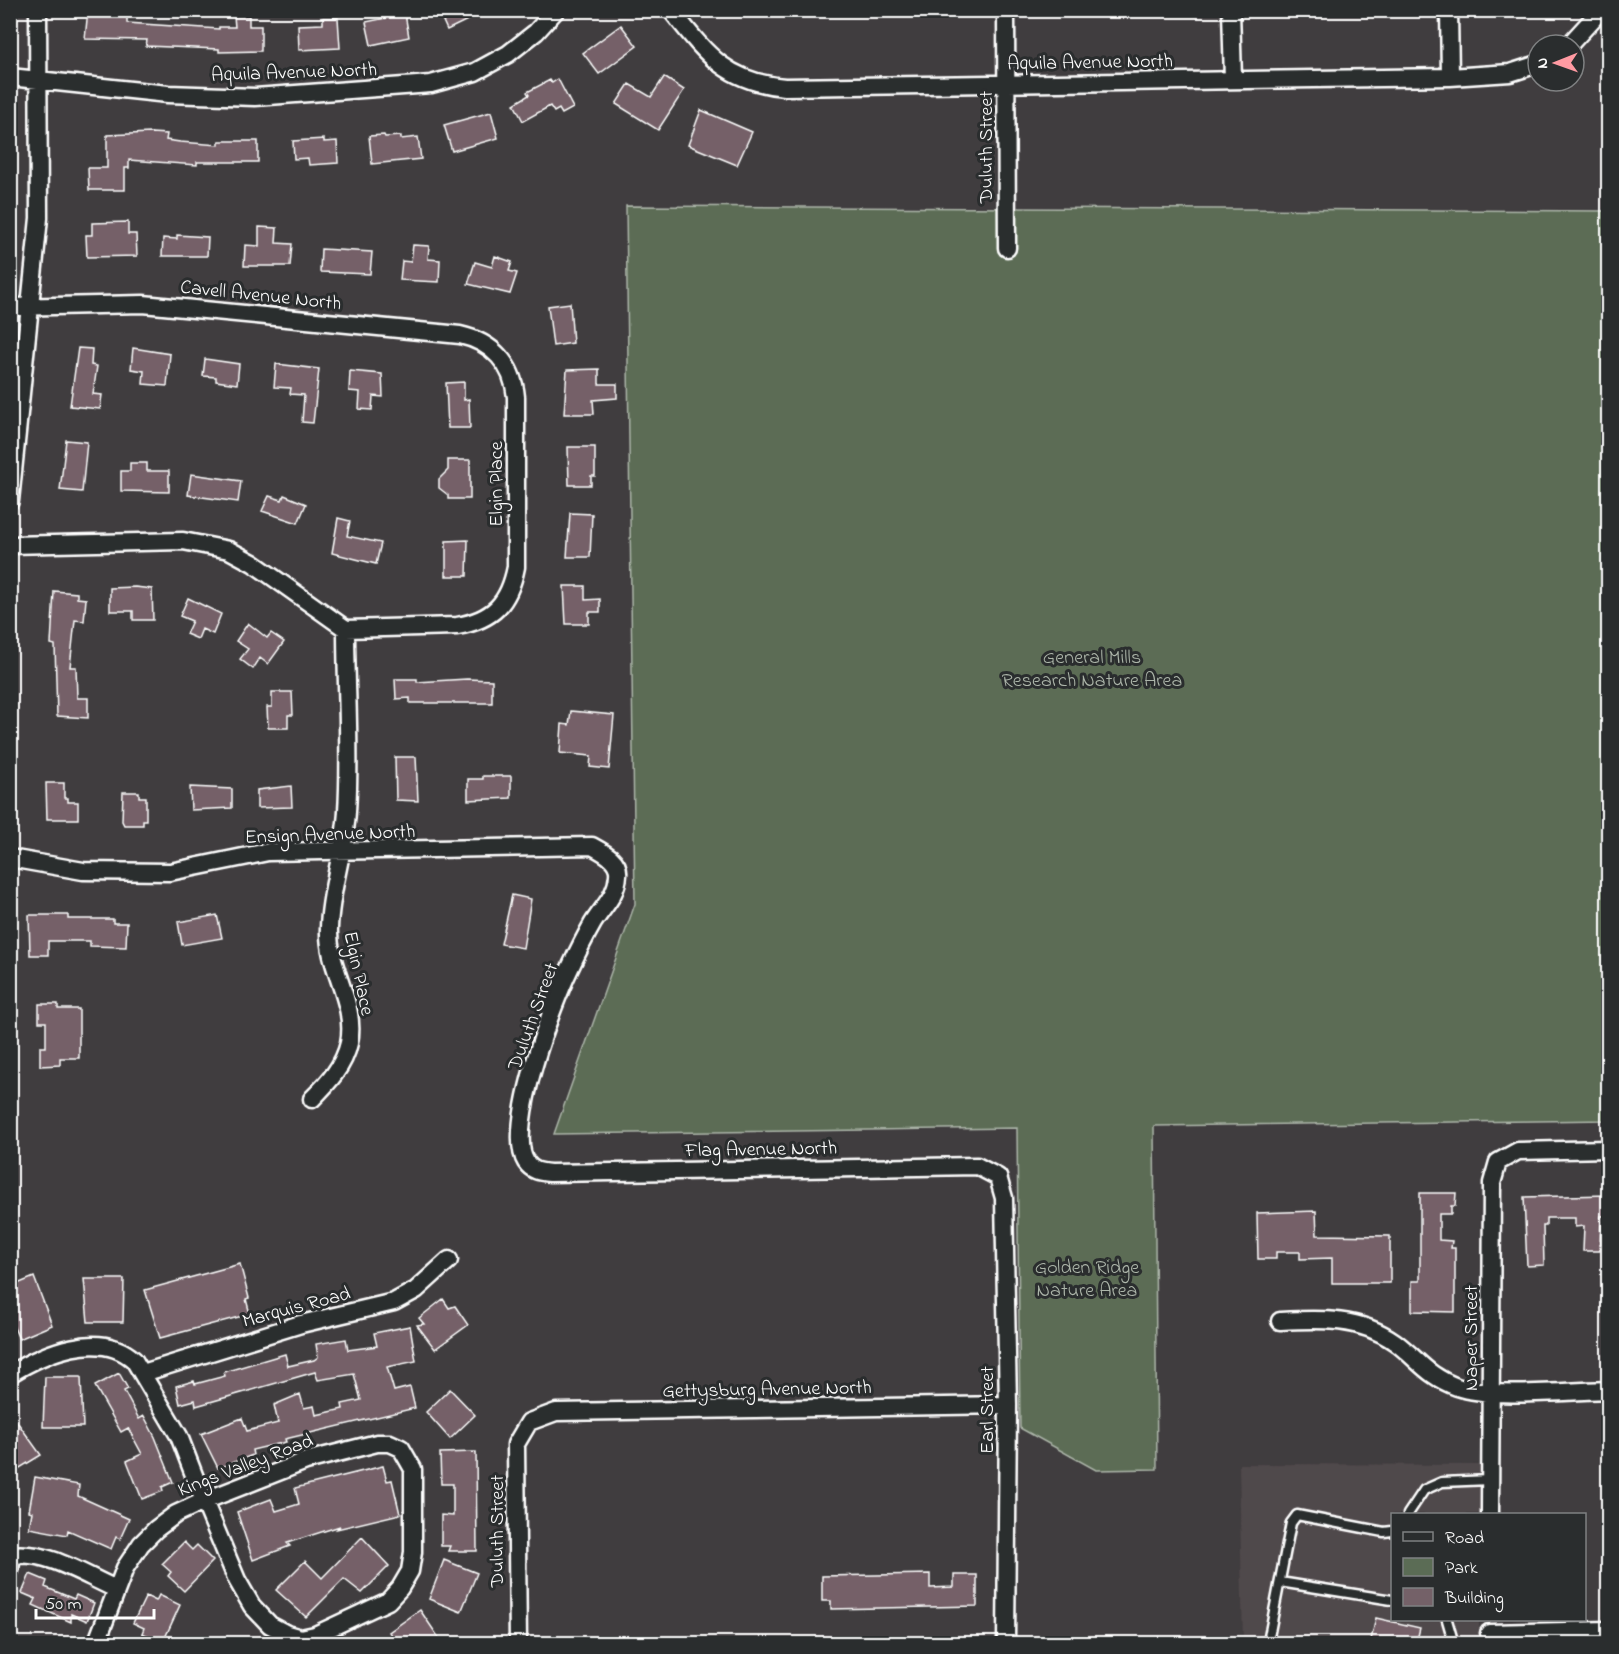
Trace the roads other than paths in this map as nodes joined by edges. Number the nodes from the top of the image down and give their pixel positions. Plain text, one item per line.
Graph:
1 (38, 10) edge
2 (556, 10) edge
3 (671, 10) edge
4 (1006, 10) edge
5 (1231, 10) edge
6 (1449, 10) edge
7 (1601, 10) edge
8 (1581, 33) edge
9 (1526, 68) edge
10 (10, 77) edge
11 (1450, 77) junction
12 (1233, 79) junction
13 (38, 80) junction
14 (1006, 84) junction
15 (1007, 248) dead end
16 (10, 307) edge
17 (30, 307) junction
18 (501, 358) joint
19 (10, 501) edge
20 (10, 545) edge
21 (346, 629) junction
22 (341, 853) junction
23 (10, 858) edge
24 (614, 894) joint
25 (312, 1100) dead end
26 (1608, 1149) edge
27 (526, 1161) joint
28 (998, 1177) joint
29 (449, 1260) dead end
30 (1280, 1321) dead end
31 (143, 1373) junction
32 (10, 1374) edge
33 (1608, 1390) edge
34 (1490, 1393) junction
35 (1008, 1405) junction
36 (529, 1422) joint
37 (1490, 1480) junction
38 (204, 1501) junction
39 (1409, 1513) edge
40 (1490, 1513) edge
41 (1391, 1531) edge
42 (11, 1560) edge
43 (1280, 1582) junction
44 (116, 1589) junction
45 (1391, 1600) edge
46 (1447, 1621) edge
47 (1608, 1630) edge
48 (1489, 1632) edge
49 (1269, 1637) dead end
50 (96, 1644) edge
51 (518, 1644) edge
52 (1006, 1644) edge
53 (1454, 1644) edge

1 - 13 street
2 - 13 street, Aquila Avenue North
3 - 14 street, Aquila Avenue North
4 - 14 street, Duluth Street
5 - 12 street
6 - 11 street
7 - 8 street
9 - 11 street, Aquila Avenue North
10 - 13 street, Aquila Avenue North
11 - 12 street, Aquila Avenue North
12 - 14 street, Aquila Avenue North
13 - 17 street
14 - 15 street, Duluth Street
16 - 17 street, Cavell Avenue North
17 - 18 street, Cavell Avenue North
17 - 19 street
18 - 21 street, Elgin Place
20 - 21 street
21 - 22 street, Elgin Place
22 - 23 street, Ensign Avenue North
22 - 24 street, Ensign Avenue North
22 - 25 street, Elgin Place
24 - 27 street, Duluth Street
26 - 34 street, Naper Street
27 - 28 street, Flag Avenue North
28 - 35 street, Earl Street
29 - 31 street, Marquis Road
30 - 34 street
31 - 32 street
31 - 38 street
33 - 34 street
34 - 37 street, Naper Street
35 - 36 street, Gettysburg Avenue North
35 - 52 street, Earl Street
36 - 51 street, Duluth Street
37 - 39 lane
37 - 40 street, Naper Street
38 - 38 street, Kings Valley Road
38 - 44 street, Kings Valley Road
41 - 43 lane
42 - 44 street
43 - 45 lane
43 - 49 lane
44 - 50 street, Kings Valley Road
46 - 53 lane
47 - 48 street

